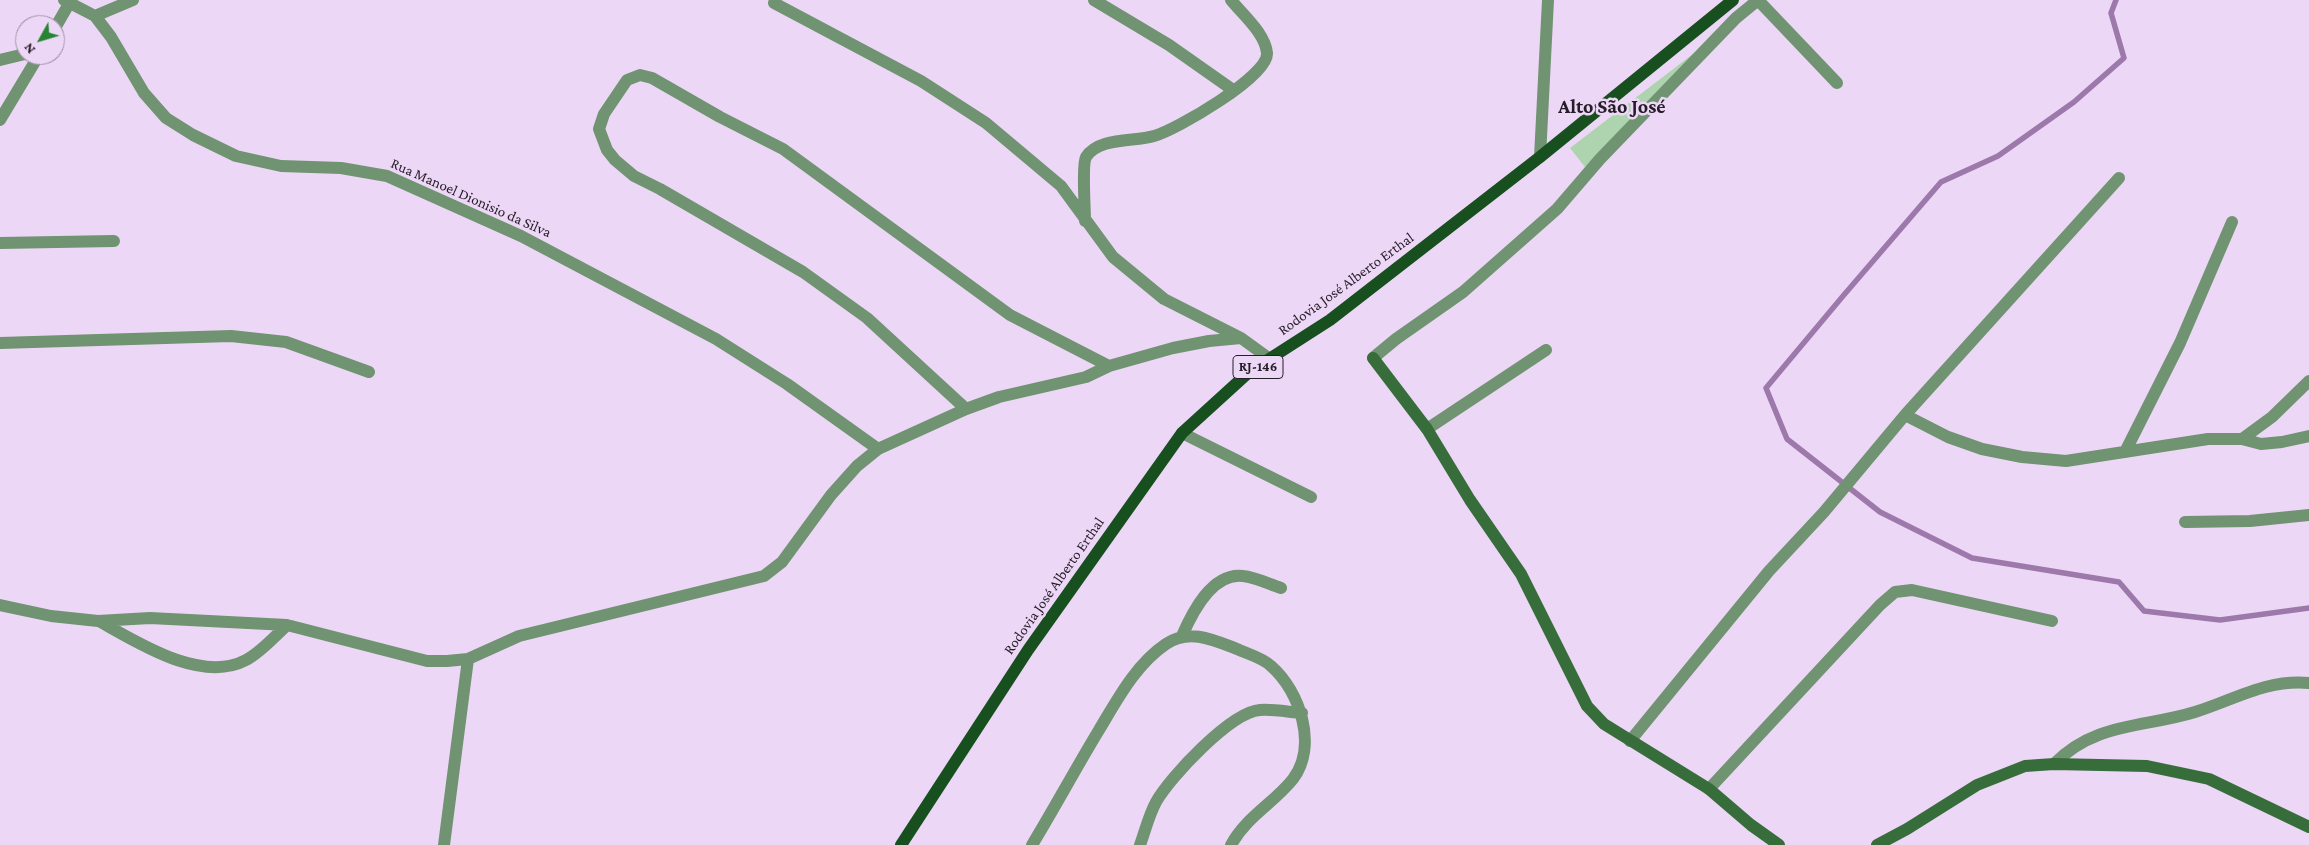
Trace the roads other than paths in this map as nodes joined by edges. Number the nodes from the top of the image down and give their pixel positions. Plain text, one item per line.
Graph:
1 (133, 0) edge
2 (1094, 0) edge
3 (1231, 0) edge
4 (1548, 0) edge
5 (1733, 0) edge
6 (1758, 0) edge
7 (67, 1) edge
8 (774, 3) dead end
9 (61, 15) edge
10 (95, 16) junction
11 (15, 56) edge
12 (0, 60) edge
13 (33, 65) edge
14 (1837, 83) dead end
15 (1234, 90) junction
16 (0, 120) edge
17 (1540, 158) junction
18 (2119, 178) dead end
19 (1085, 221) junction
20 (2232, 222) dead end
21 (114, 241) dead end
22 (0, 243) edge
23 (1241, 338) junction
24 (0, 343) edge
25 (1546, 350) dead end
26 (1270, 359) junction
27 (1109, 366) junction
28 (369, 372) dead end
29 (2309, 382) edge
30 (966, 409) junction
31 (1905, 415) junction
32 (1427, 429) junction
33 (1182, 433) junction
34 (2309, 436) edge
35 (2242, 439) junction
36 (878, 449) junction
37 (2125, 452) junction
38 (1311, 497) dead end
39 (2309, 515) edge
40 (2185, 522) dead end
41 (1280, 588) dead end
42 (0, 605) edge
43 (98, 621) junction
44 (2052, 621) dead end
45 (286, 625) junction
46 (1182, 636) junction
47 (468, 659) junction
48 (2309, 683) edge
49 (1302, 713) junction
50 (1630, 741) junction
51 (2054, 764) junction
52 (1709, 789) junction
53 (2309, 827) edge
54 (444, 845) edge
55 (901, 845) edge
56 (1032, 845) edge
57 (1140, 845) edge
58 (1231, 845) edge
59 (1780, 845) edge
60 (1876, 845) edge

1 - 10 street
2 - 15 street
3 - 15 street
4 - 17 street
5 - 17 main road, Rodovia José Alberto Erthal / RJ-146
6 - 14 street
6 - 32 street
7 - 9 street
7 - 10 street, Rua Manoel Dionisio da Silva
8 - 19 street
10 - 36 street, Rua Manoel Dionisio da Silva
11 - 12 street
13 - 16 street
15 - 19 street
17 - 26 main road, Rodovia José Alberto Erthal / RJ-146
18 - 31 street
19 - 23 street
20 - 37 street
21 - 22 street
23 - 26 street
23 - 27 street
24 - 28 street
25 - 32 street
26 - 33 main road, Rodovia José Alberto Erthal / RJ-146
27 - 30 street
27 - 30 street
29 - 35 street
30 - 36 street
31 - 37 street
31 - 50 street
32 - 50 street
33 - 38 street
33 - 55 main road, Rodovia José Alberto Erthal / RJ-146
34 - 35 street
35 - 37 street
36 - 47 street
39 - 40 street
41 - 46 street
42 - 43 street
43 - 45 street
43 - 45 street
44 - 52 street
45 - 47 street
46 - 49 street
46 - 56 street
47 - 54 street
48 - 51 street
49 - 57 street
49 - 58 street
50 - 52 street
51 - 53 street
51 - 60 street
52 - 59 street

